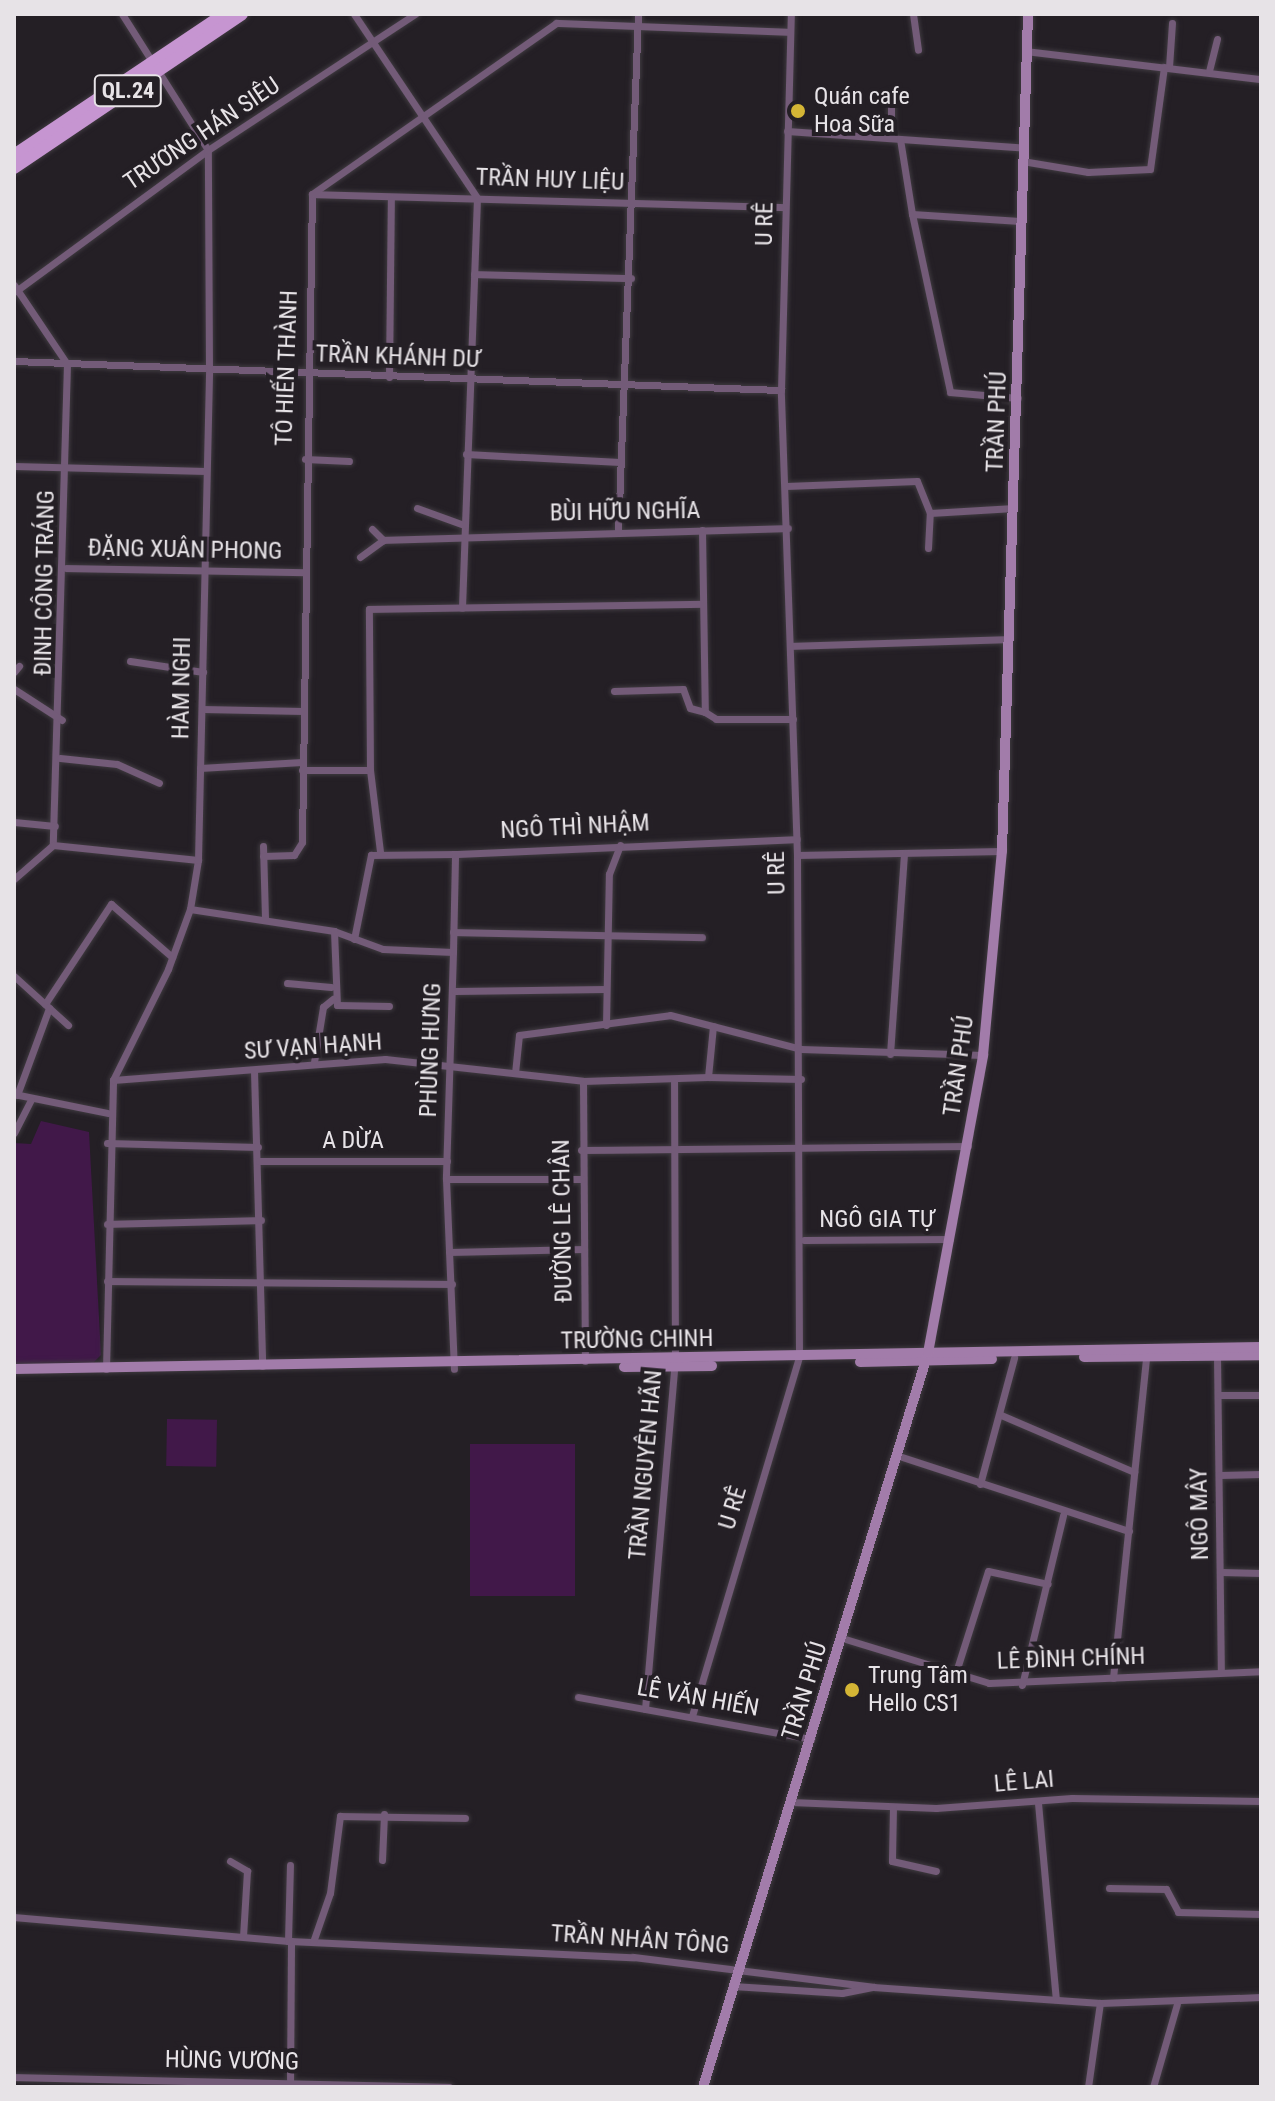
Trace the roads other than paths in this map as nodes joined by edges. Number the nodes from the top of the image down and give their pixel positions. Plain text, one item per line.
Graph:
1 (122, 14) edge
2 (224, 14) edge
3 (242, 14) edge
4 (354, 14) edge
5 (415, 14) edge
6 (550, 14) edge
7 (638, 14) edge
8 (791, 14) edge
9 (913, 14) edge
10 (1028, 14) edge
11 (556, 23) junction
12 (1172, 23) dead end
13 (637, 27) junction
14 (790, 32) junction
15 (1217, 39) dead end
16 (374, 43) junction
17 (918, 50) dead end
18 (1025, 51) junction
19 (159, 65) junction
20 (1166, 67) junction
21 (1209, 71) junction
22 (1261, 79) edge
23 (891, 95) dead end
24 (422, 113) junction
25 (787, 131) junction
26 (896, 139) junction
27 (1018, 147) junction
28 (208, 150) junction
29 (14, 155) edge
30 (1019, 160) junction
31 (14, 168) edge
32 (312, 194) junction
33 (391, 197) junction
34 (477, 198) junction
35 (635, 203) junction
36 (785, 207) junction
37 (912, 214) junction
38 (1020, 221) junction
39 (474, 274) junction
40 (631, 278) junction
41 (15, 289) edge
42 (14, 361) edge
43 (67, 364) junction
44 (209, 369) junction
45 (307, 374) junction
46 (389, 377) junction
47 (468, 380) junction
48 (629, 387) junction
49 (781, 390) junction
50 (1018, 398) junction
51 (466, 454) junction
52 (305, 459) junction
53 (349, 461) dead end
54 (620, 462) junction
55 (14, 466) edge
56 (66, 469) junction
57 (206, 471) junction
58 (786, 486) junction
59 (417, 508) dead end
60 (1014, 508) junction
61 (930, 513) junction
62 (464, 525) junction
63 (788, 528) junction
64 (372, 529) dead end
65 (702, 530) junction
66 (618, 532) junction
67 (463, 535) junction
68 (383, 540) junction
69 (928, 548) dead end
70 (360, 557) dead end
71 (66, 568) junction
72 (205, 570) junction
73 (303, 572) junction
74 (702, 604) junction
75 (462, 608) junction
76 (1009, 639) junction
77 (791, 646) junction
78 (130, 661) dead end
79 (203, 672) junction
80 (14, 689) edge
81 (614, 691) dead end
82 (202, 709) junction
83 (303, 711) junction
84 (705, 712) junction
85 (793, 719) junction
86 (62, 720) junction
87 (60, 758) junction
88 (302, 766) junction
89 (200, 768) junction
90 (370, 770) junction
91 (159, 783) dead end
92 (14, 822) edge
93 (55, 826) junction
94 (797, 839) junction
95 (53, 845) junction
96 (620, 845) junction
97 (263, 846) dead end
98 (1002, 851) junction
99 (380, 852) junction
100 (904, 853) junction
101 (455, 854) junction
102 (797, 855) junction
103 (263, 856) junction
104 (198, 860) junction
105 (14, 879) edge
106 (190, 909) junction
107 (265, 918) junction
108 (334, 931) junction
109 (453, 932) junction
110 (609, 932) junction
111 (702, 937) dead end
112 (354, 939) junction
113 (453, 952) junction
114 (172, 957) junction
115 (14, 976) edge
116 (287, 983) dead end
117 (331, 987) junction
118 (606, 989) junction
119 (455, 991) junction
120 (333, 999) junction
121 (47, 1006) junction
122 (389, 1006) dead end
123 (68, 1025) dead end
124 (606, 1025) junction
125 (713, 1026) junction
126 (801, 1049) junction
127 (890, 1054) junction
128 (983, 1055) junction
129 (314, 1062) junction
130 (450, 1068) junction
131 (254, 1071) junction
132 (515, 1073) junction
133 (708, 1077) junction
134 (674, 1079) junction
135 (801, 1079) junction
136 (113, 1080) junction
137 (583, 1081) junction
138 (16, 1095) edge
139 (31, 1100) junction
140 (107, 1113) junction
141 (14, 1133) edge
142 (107, 1143) junction
143 (802, 1145) junction
144 (968, 1146) junction
145 (258, 1147) junction
146 (673, 1148) junction
147 (581, 1150) junction
148 (259, 1161) junction
149 (447, 1161) junction
150 (446, 1179) junction
151 (582, 1179) junction
152 (261, 1220) junction
153 (107, 1224) junction
154 (950, 1239) junction
155 (804, 1240) junction
156 (584, 1249) junction
157 (449, 1252) junction
158 (107, 1281) junction
159 (263, 1282) junction
160 (452, 1284) junction
161 (1261, 1347) edge
162 (1217, 1355) junction
163 (1261, 1355) edge
164 (1146, 1356) junction
165 (927, 1357) junction
166 (1014, 1358) junction
167 (798, 1360) junction
168 (585, 1361) junction
169 (674, 1363) junction
170 (262, 1366) junction
171 (454, 1367) junction
172 (14, 1369) edge
173 (106, 1369) junction
174 (14, 1377) edge
175 (1219, 1395) junction
176 (1261, 1395) edge
177 (1001, 1415) junction
178 (899, 1456) junction
179 (1134, 1472) junction
180 (1261, 1474) edge
181 (1220, 1475) junction
182 (980, 1484) junction
183 (1063, 1515) junction
184 (1129, 1531) junction
185 (1221, 1572) junction
186 (1261, 1573) edge
187 (1048, 1584) junction
188 (842, 1638) junction
189 (1221, 1671) junction
190 (1261, 1671) edge
191 (955, 1675) junction
192 (1113, 1678) junction
193 (1022, 1685) junction
194 (578, 1697) dead end
195 (645, 1709) junction
196 (692, 1716) junction
197 (811, 1739) junction
198 (1261, 1801) edge
199 (791, 1802) junction
200 (1038, 1803) junction
201 (893, 1807) junction
202 (384, 1814) junction
203 (465, 1818) dead end
204 (382, 1860) dead end
205 (230, 1861) dead end
206 (290, 1865) dead end
207 (936, 1871) dead end
208 (1109, 1888) dead end
209 (1261, 1914) edge
210 (14, 1917) edge
211 (243, 1936) junction
212 (290, 1941) junction
213 (313, 1942) junction
214 (736, 1966) junction
215 (730, 1986) junction
216 (873, 1987) junction
217 (1261, 1997) edge
218 (1056, 1999) junction
219 (1100, 2003) junction
220 (1177, 2004) junction
221 (14, 2077) edge
222 (290, 2085) edge
223 (449, 2087) edge
224 (703, 2087) edge
225 (1088, 2087) edge
226 (1153, 2087) edge

1 - 19 street, HÀM NGHI
2 - 19 main road, QL.24
3 - 19 main road, QL.24
4 - 16 street
5 - 16 street, TRƯƠNG HÁN SIÊU
6 - 11 street
7 - 13 street
8 - 14 street, U RÊ
9 - 17 street
10 - 18 street, TRẦN PHÚ
11 - 13 street
11 - 24 street
12 - 20 street
13 - 14 street
13 - 35 street
14 - 25 street, U RÊ
15 - 21 street
16 - 24 street
16 - 28 street, TRƯƠNG HÁN SIÊU
18 - 20 street
18 - 27 street, TRẦN PHÚ
19 - 28 street, HÀM NGHI
19 - 29 main road, QL.24
19 - 31 main road, QL.24
20 - 21 street
20 - 30 street
21 - 22 street
23 - 26 street
24 - 32 street
24 - 34 street
25 - 26 street
25 - 36 street, U RÊ
26 - 27 street
26 - 37 street
27 - 30 street, TRẦN PHÚ
28 - 41 street, TRƯƠNG HÁN SIÊU
28 - 44 street, HÀM NGHI
30 - 38 street, TRẦN PHÚ
32 - 33 street, TRẦN HUY LIỆU
32 - 45 street, TÔ HIẾN THÀNH
33 - 34 street, TRẦN HUY LIỆU
33 - 46 street
34 - 35 street, TRẦN HUY LIỆU
34 - 39 street
35 - 36 street, TRẦN HUY LIỆU
35 - 40 street
36 - 49 street, U RÊ
37 - 38 street
37 - 50 street
38 - 50 street, TRẦN PHÚ
39 - 40 street
39 - 47 street
40 - 48 street
41 - 43 street
42 - 43 street, TRẦN KHÁNH DƯ
43 - 44 street, TRẦN KHÁNH DƯ
43 - 56 street, ĐINH CÔNG TRÁNG
44 - 45 street, TRẦN KHÁNH DƯ
44 - 57 street, HÀM NGHI
45 - 46 street, TRẦN KHÁNH DƯ
45 - 52 street, TÔ HIẾN THÀNH
46 - 47 street, TRẦN KHÁNH DƯ
47 - 48 street, TRẦN KHÁNH DƯ
47 - 51 street
48 - 49 street, TRẦN KHÁNH DƯ
48 - 54 street
49 - 58 street, U RÊ
50 - 60 street, TRẦN PHÚ
51 - 54 street
51 - 62 street
52 - 53 street
52 - 73 street, TÔ HIẾN THÀNH
54 - 66 street
55 - 56 street
56 - 57 street
56 - 71 street, ĐINH CÔNG TRÁNG
57 - 72 street, HÀM NGHI
58 - 61 street
58 - 63 street, U RÊ
59 - 62 street
60 - 61 street
60 - 76 street, TRẦN PHÚ
61 - 69 street
62 - 67 street
63 - 65 street, BÙI HỮU NGHĨA
63 - 77 street, U RÊ
64 - 68 street
65 - 66 street, BÙI HỮU NGHĨA
65 - 74 street
66 - 67 street, BÙI HỮU NGHĨA
67 - 68 street, BÙI HỮU NGHĨA
67 - 75 street
68 - 70 street
71 - 72 street, ĐẶNG XUÂN PHONG
71 - 86 street, ĐINH CÔNG TRÁNG
72 - 73 street, ĐẶNG XUÂN PHONG
72 - 79 street, HÀM NGHI
73 - 83 street, TÔ HIẾN THÀNH
74 - 75 street
74 - 84 street
75 - 90 street
76 - 77 street
76 - 98 street, TRẦN PHÚ
77 - 85 street, U RÊ
78 - 79 street
79 - 82 street, HÀM NGHI
80 - 86 street
81 - 84 street
82 - 83 street
82 - 89 street, HÀM NGHI
83 - 88 street, TÔ HIẾN THÀNH
84 - 85 street
85 - 94 street, U RÊ
86 - 87 street, ĐINH CÔNG TRÁNG
87 - 91 street
87 - 93 street, ĐINH CÔNG TRÁNG
88 - 89 street
88 - 90 street
88 - 103 street, TÔ HIẾN THÀNH
89 - 104 street, HÀM NGHI
90 - 99 street
92 - 93 street
93 - 95 street, ĐINH CÔNG TRÁNG
94 - 96 street, NGÔ THÌ NHẬM
94 - 102 street, U RÊ
95 - 104 street
95 - 105 street
96 - 101 street, NGÔ THÌ NHẬM
96 - 110 street
97 - 103 street
98 - 100 street
98 - 128 street, TRẦN PHÚ
99 - 101 street, NGÔ THÌ NHẬM
99 - 112 street
100 - 102 street
100 - 127 street
101 - 109 street
102 - 126 street, U RÊ
103 - 107 street
104 - 106 street, HÀM NGHI
106 - 107 street, PHÙNG HƯNG
106 - 114 street, HÀM NGHI
107 - 108 street, PHÙNG HƯNG
108 - 112 street, PHÙNG HƯNG
108 - 117 street
109 - 110 street
109 - 113 street
110 - 111 street
110 - 118 street
112 - 113 street, PHÙNG HƯNG
113 - 119 street, PHÙNG HƯNG
114 - 121 street
114 - 136 street, HÀM NGHI
115 - 121 street
116 - 117 street
117 - 120 street
118 - 119 street
118 - 124 street
119 - 130 street, PHÙNG HƯNG
120 - 122 street
120 - 129 street
121 - 123 street
121 - 138 street
124 - 125 street
124 - 132 street
125 - 126 street
125 - 133 street
126 - 127 street
126 - 135 street, U RÊ
127 - 128 street
128 - 144 street, TRẦN PHÚ
129 - 130 street, SƯ VẠN HẠNH
129 - 131 street, SƯ VẠN HẠNH
130 - 132 street, SƯ VẠN HẠNH
130 - 149 street, PHÙNG HƯNG
131 - 136 street, SƯ VẠN HẠNH
131 - 145 street
132 - 137 street, SƯ VẠN HẠNH
133 - 134 street, SƯ VẠN HẠNH
133 - 135 street, SƯ VẠN HẠNH
134 - 137 street, SƯ VẠN HẠNH
134 - 146 street, TRẦN NGUYÊN HÃN
135 - 143 street, U RÊ
136 - 140 street, HÀM NGHI
137 - 147 street, ĐƯỜNG LÊ CHÂN
138 - 139 street
139 - 140 street
139 - 141 street
140 - 142 street, HÀM NGHI
142 - 145 street
142 - 153 street, HÀM NGHI
143 - 144 street
143 - 146 street
143 - 155 street, U RÊ
144 - 154 street, TRẦN PHÚ
145 - 148 street
146 - 147 street
146 - 169 street, TRẦN NGUYÊN HÃN
147 - 151 street, ĐƯỜNG LÊ CHÂN
148 - 149 street, A DỪA
148 - 152 street
149 - 150 street, PHÙNG HƯNG
150 - 151 street
150 - 157 street, PHÙNG HƯNG
151 - 156 street, ĐƯỜNG LÊ CHÂN
152 - 153 street
152 - 159 street
153 - 158 street, HÀM NGHI
154 - 155 street, NGÔ GIA TỰ
154 - 165 street, TRẦN PHÚ
155 - 167 street, U RÊ
156 - 157 street
156 - 168 street, ĐƯỜNG LÊ CHÂN
157 - 160 street, PHÙNG HƯNG
158 - 159 street
158 - 173 street, HÀM NGHI
159 - 160 street
159 - 170 street
160 - 171 street, PHÙNG HƯNG
161 - 165 street, TRƯỜNG CHINH
162 - 163 street, TRƯỜNG CHINH
162 - 164 street, TRƯỜNG CHINH
162 - 175 street, NGÔ MÂY
164 - 166 street, TRƯỜNG CHINH
164 - 179 street
165 - 166 street, TRƯỜNG CHINH
165 - 167 street, TRƯỜNG CHINH
165 - 178 street, TRẦN PHÚ
166 - 177 street
167 - 169 street, TRƯỜNG CHINH
167 - 196 street, U RÊ
168 - 169 street, TRƯỜNG CHINH
168 - 171 street, TRƯỜNG CHINH
169 - 171 street, TRƯỜNG CHINH
169 - 195 street, TRẦN NGUYÊN HÃN
170 - 171 street, TRƯỜNG CHINH
170 - 173 street, TRƯỜNG CHINH
171 - 174 street, TRƯỜNG CHINH
172 - 173 street, TRƯỜNG CHINH
175 - 176 street
175 - 181 street, NGÔ MÂY
177 - 179 street
177 - 182 street
178 - 182 street
178 - 188 street, TRẦN PHÚ
179 - 184 street
180 - 181 street
181 - 185 street, NGÔ MÂY
182 - 183 street
183 - 184 street
183 - 187 street
184 - 192 street
185 - 186 street
185 - 189 street, NGÔ MÂY
187 - 191 street
187 - 193 street
188 - 191 street, LÊ ĐÌNH CHÍNH
188 - 197 street, TRẦN PHÚ
189 - 190 street, LÊ ĐÌNH CHÍNH
189 - 192 street, LÊ ĐÌNH CHÍNH
191 - 193 street, LÊ ĐÌNH CHÍNH
192 - 193 street, LÊ ĐÌNH CHÍNH
194 - 195 street, LÊ VĂN HIẾN
195 - 196 street, LÊ VĂN HIẾN
196 - 197 street, LÊ VĂN HIẾN
197 - 199 street, TRẦN PHÚ
198 - 200 street, LÊ LAI
199 - 201 street, LÊ LAI
199 - 214 street, TRẦN PHÚ
200 - 201 street, LÊ LAI
200 - 218 street
201 - 207 street
202 - 203 street
202 - 204 street
202 - 213 street
205 - 211 street
206 - 212 street
208 - 209 street
210 - 211 street, TRẦN NHÂN TÔNG
211 - 212 street, TRẦN NHÂN TÔNG
212 - 213 street, TRẦN NHÂN TÔNG
212 - 222 street
213 - 214 street, TRẦN NHÂN TÔNG
214 - 215 street, TRẦN PHÚ
214 - 216 street, TRẦN NHÂN TÔNG
215 - 216 street
215 - 224 street, TRẦN PHÚ
216 - 218 street, TRẦN NHÂN TÔNG
217 - 220 street, TRẦN NHÂN TÔNG
218 - 219 street, TRẦN NHÂN TÔNG
219 - 220 street, TRẦN NHÂN TÔNG
219 - 225 street
220 - 226 street
221 - 222 street, HÙNG VƯƠNG
222 - 223 street, HÙNG VƯƠNG

